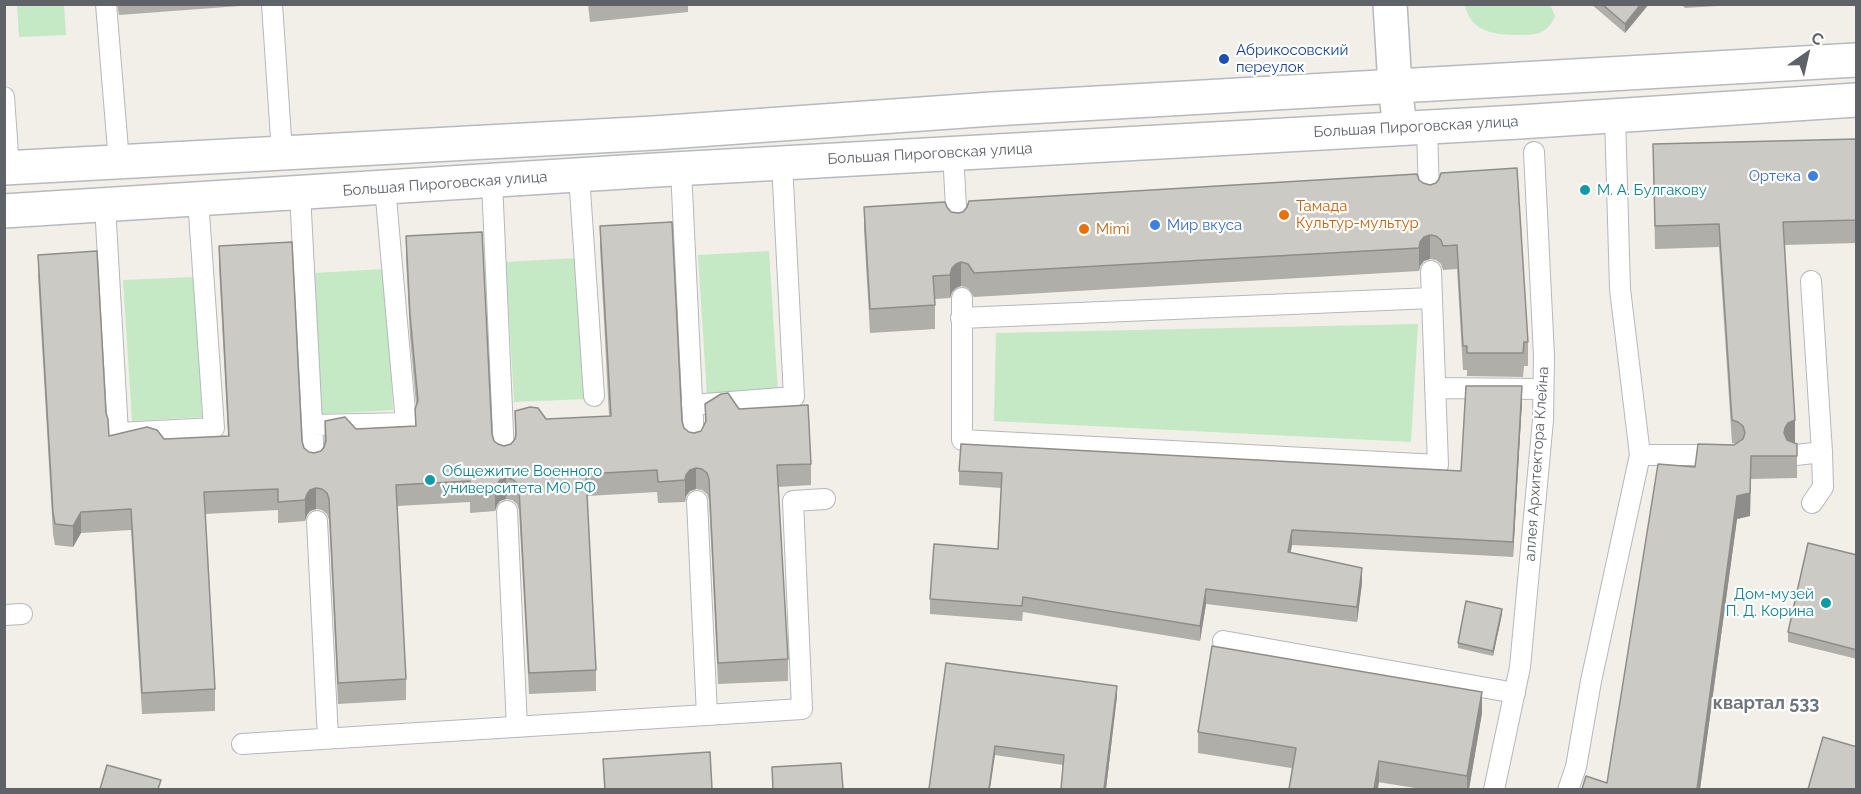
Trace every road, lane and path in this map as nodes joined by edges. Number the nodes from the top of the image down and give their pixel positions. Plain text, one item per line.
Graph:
1 (106, 4) edge
2 (272, 4) edge
3 (1390, 4) edge
4 (1857, 60) edge
5 (1395, 86) junction
6 (4, 97) edge
7 (1857, 100) edge
8 (1615, 116) junction
9 (1413, 127) junction
10 (1534, 152) dead end
11 (282, 153) junction
12 (953, 153) junction
13 (119, 162) junction
14 (782, 163) junction
15 (7, 168) edge
16 (681, 169) junction
17 (579, 175) junction
18 (492, 181) junction
19 (385, 187) junction
20 (300, 193) junction
21 (1429, 197) edge
22 (198, 199) junction
23 (105, 205) junction
24 (4, 210) edge
25 (957, 225) edge
26 (1431, 271) edge
27 (1811, 281) dead end
28 (962, 298) edge
29 (1432, 298) junction
30 (961, 318) junction
31 (1435, 388) junction
32 (1543, 389) junction
33 (594, 396) dead end
34 (692, 405) junction
35 (312, 425) junction
36 (694, 442) edge
37 (1822, 452) junction
38 (1796, 454) edge
39 (504, 455) edge
40 (1640, 455) junction
41 (1733, 455) edge
42 (314, 462) edge
43 (825, 500) dead end
44 (697, 501) edge
45 (1812, 503) dead end
46 (507, 511) edge
47 (317, 521) edge
48 (1223, 641) dead end
49 (1515, 693) junction
50 (707, 715) junction
51 (517, 727) junction
52 (328, 738) junction
53 (242, 744) dead end
54 (1494, 789) edge
55 (1568, 789) edge

1 - 13 lane
2 - 11 lane
3 - 5 main road
4 - 5 main road
5 - 9 main road
5 - 11 main road
6 - 15 lane
7 - 8 main road, Большая Пироговская улица
8 - 9 main road, Большая Пироговская улица
8 - 40 lane
9 - 12 main road, Большая Пироговская улица
9 - 21 lane
10 - 32 lane, аллея Архитектора Клейна
11 - 13 main road
12 - 14 main road, Большая Пироговская улица
12 - 25 lane
13 - 15 main road
14 - 16 main road, Большая Пироговская улица
14 - 34 lane
16 - 17 main road, Большая Пироговская улица
16 - 34 lane
17 - 18 main road, Большая Пироговская улица
17 - 33 lane
18 - 19 main road, Большая Пироговская улица
18 - 39 lane
19 - 20 main road, Большая Пироговская улица
19 - 35 lane
20 - 22 main road, Большая Пироговская улица
20 - 35 lane
22 - 23 main road, Большая Пироговская улица
22 - 23 lane
23 - 24 main road, Большая Пироговская улица
26 - 29 lane
27 - 37 lane
28 - 30 lane
29 - 30 lane
29 - 31 lane
30 - 31 lane
31 - 32 lane
32 - 49 lane, аллея Архитектора Клейна
34 - 36 lane
35 - 42 lane
37 - 38 lane
37 - 45 lane
40 - 41 lane
40 - 55 lane
43 - 50 lane
44 - 50 lane
46 - 51 lane
47 - 52 lane
48 - 49 lane
49 - 54 lane, аллея Архитектора Клейна
50 - 51 lane
51 - 52 lane
52 - 53 lane

